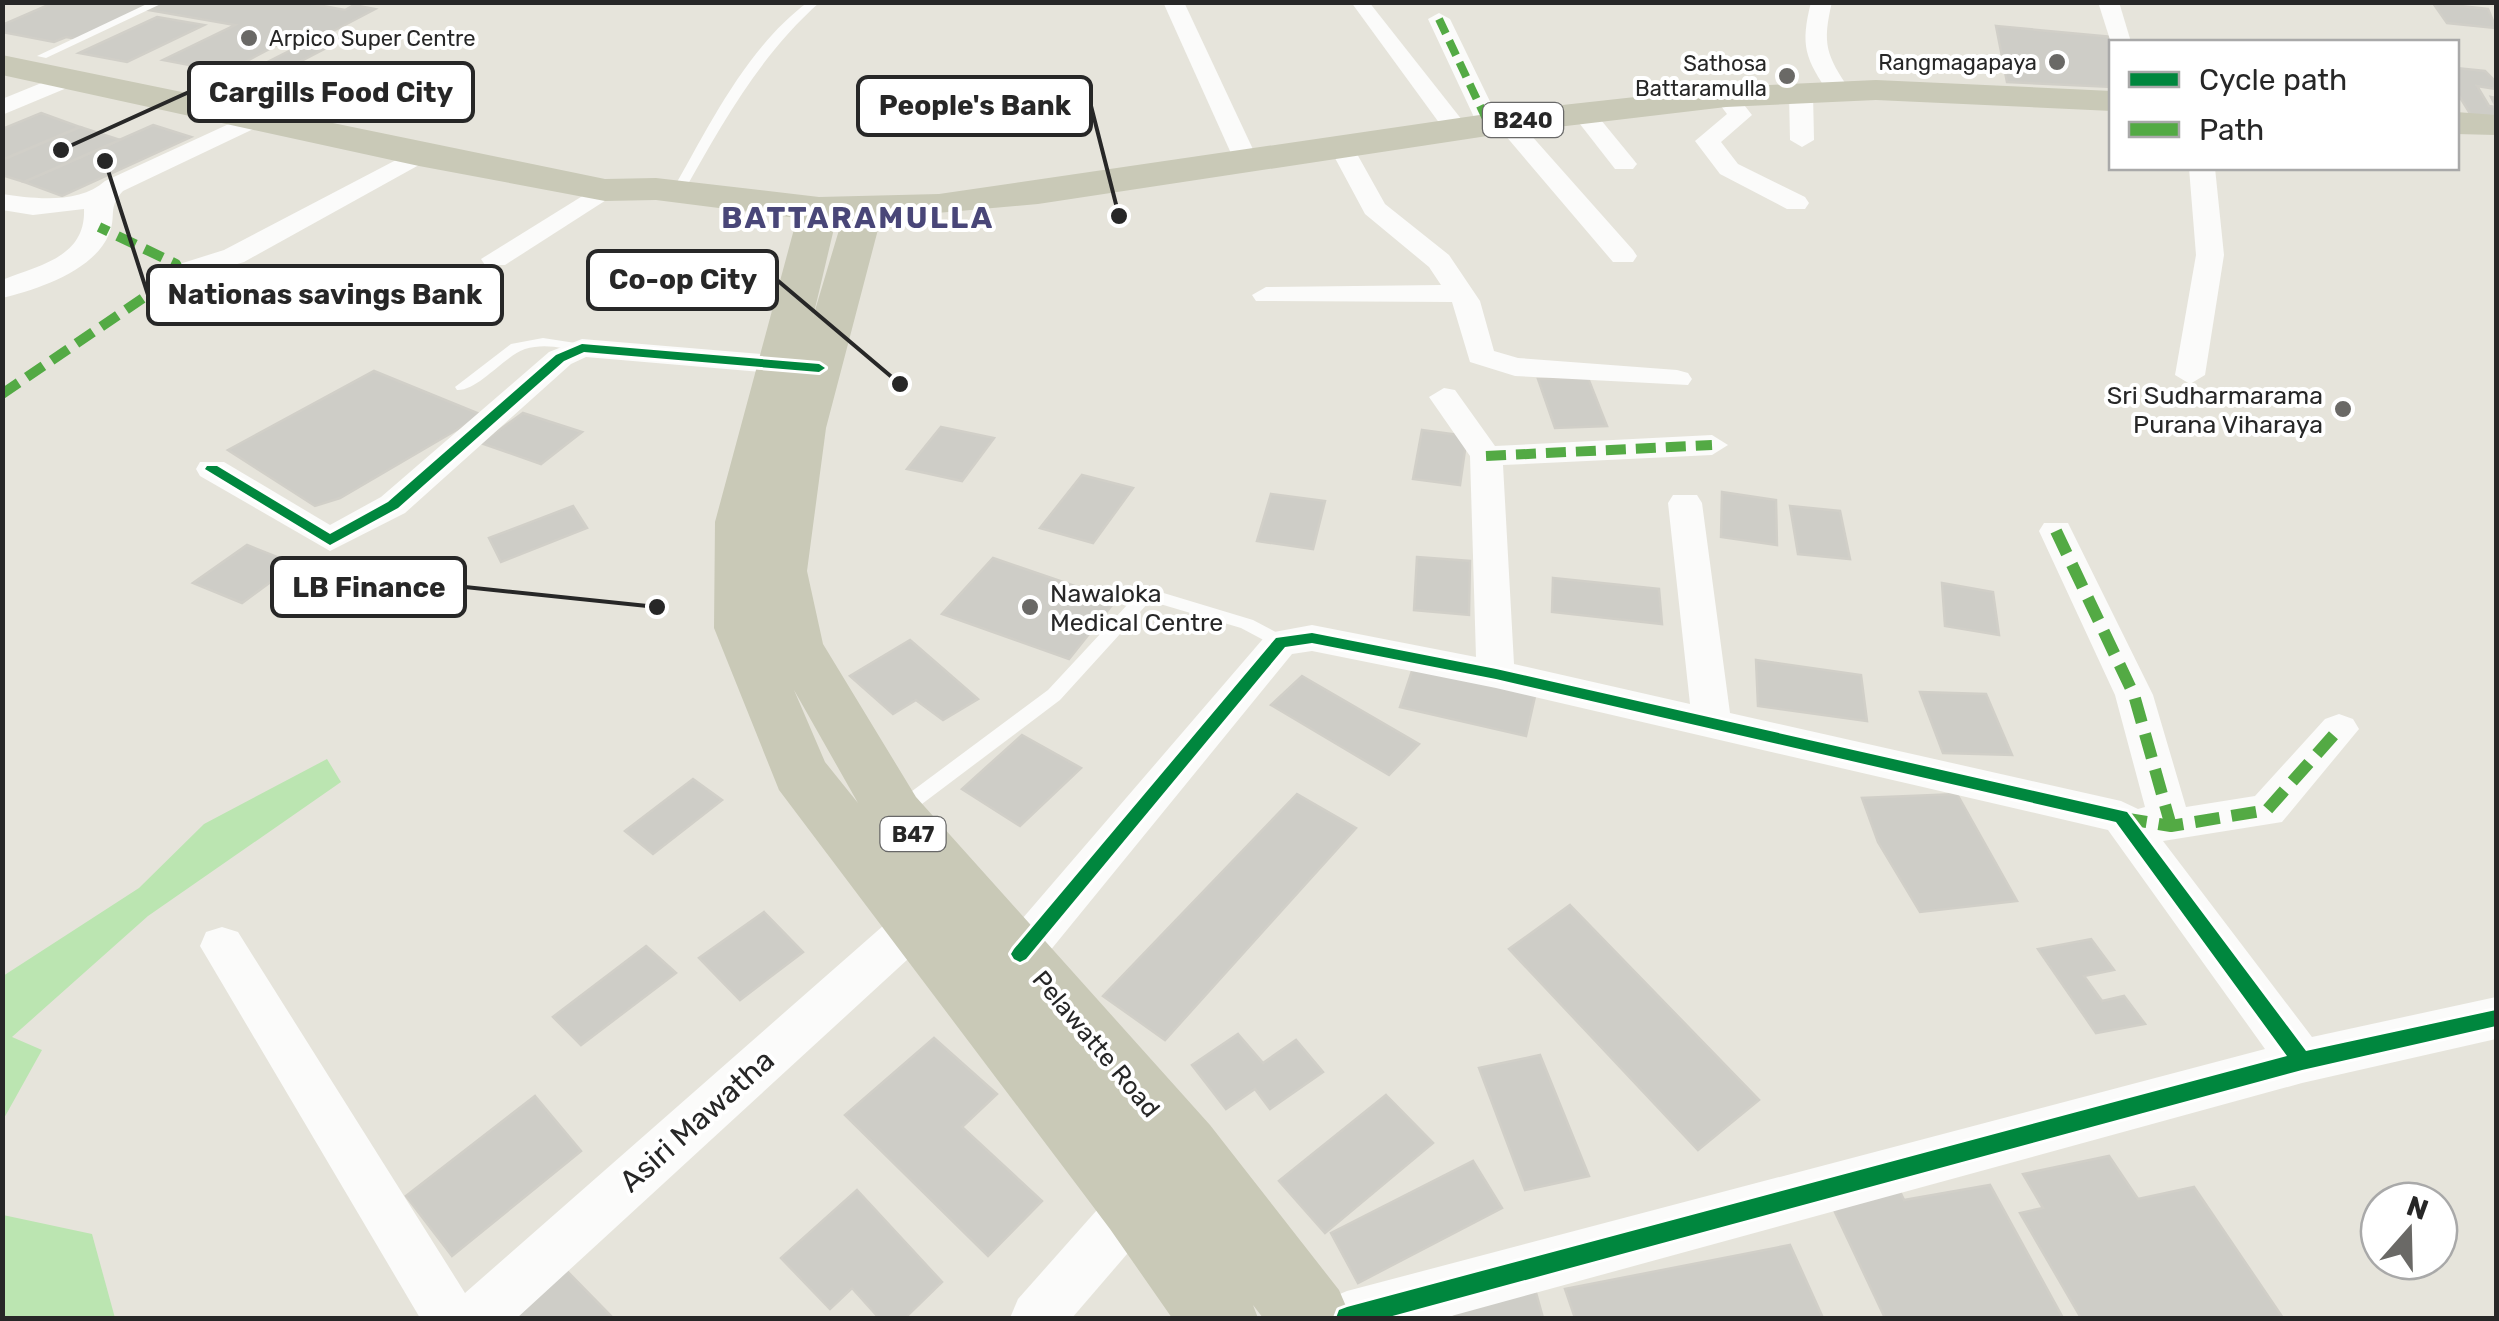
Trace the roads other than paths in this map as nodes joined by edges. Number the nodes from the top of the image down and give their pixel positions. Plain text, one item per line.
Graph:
1 (160, 2) edge
2 (815, 2) edge
3 (1173, 2) edge
4 (1822, 2) edge
5 (2108, 2) edge
6 (1360, 5) dead end
7 (1439, 19) dead end
8 (2119, 40) edge
9 (2, 47) edge
10 (2, 65) edge
11 (54, 68) junction
12 (1838, 90) junction
13 (1801, 93) junction
14 (1726, 97) junction
15 (2109, 101) edge
16 (2, 108) edge
17 (272, 113) junction
18 (1584, 114) junction
19 (2459, 122) edge
20 (1484, 125) junction
21 (2496, 125) edge
22 (1802, 140) dead end
23 (1340, 146) junction
24 (419, 155) junction
25 (1246, 160) junction
26 (1624, 164) dead end
27 (2202, 170) edge
28 (606, 190) junction
29 (666, 191) junction
30 (97, 200) junction
31 (2, 202) edge
32 (1796, 203) dead end
33 (837, 230) junction
34 (1623, 256) dead end
35 (496, 259) dead end
36 (180, 274) dead end
37 (2, 290) edge
38 (1461, 293) junction
39 (1266, 295) dead end
40 (582, 348) junction
41 (800, 367) junction
42 (2190, 374) dead end
43 (1677, 379) dead end
44 (462, 387) dead end
45 (1444, 397) dead end
46 (1712, 445) dead end
47 (1486, 456) junction
48 (212, 470) dead end
49 (1686, 504) dead end
50 (2056, 531) dead end
51 (1281, 642) junction
52 (1496, 674) junction
53 (1712, 723) junction
54 (2338, 729) dead end
55 (895, 814) junction
56 (2121, 818) junction
57 (2171, 826) junction
58 (916, 924) junction
59 (222, 946) dead end
60 (1020, 954) junction
61 (2496, 1018) edge
62 (2302, 1061) junction
63 (1184, 1150) junction
64 (1137, 1203) junction
65 (450, 1318) edge
66 (478, 1318) edge
67 (1037, 1318) edge
68 (1219, 1318) edge
69 (1311, 1318) edge
70 (1346, 1318) edge

1 - 11 lane
2 - 29 lane
3 - 25 street
4 - 12 street
5 - 8 street
6 - 20 street
7 - 20 street
9 - 11 main road
10 - 11 main road
11 - 16 street
11 - 17 main road
12 - 13 main road, B240
12 - 15 main road, B240
13 - 14 main road, B240
13 - 22 street
14 - 18 main road, B240
14 - 32 street
17 - 24 main road
17 - 29 main road
17 - 30 street
18 - 20 main road, B240
18 - 26 street
19 - 21 main road
20 - 23 main road, B240
20 - 34 street
23 - 25 main road, B240
23 - 38 street
24 - 28 main road
24 - 36 street
25 - 33 main road, B240
27 - 42 street
28 - 29 main road
28 - 35 street
29 - 33 main road
30 - 31 street
30 - 37 street
33 - 41 main road, Pelawatte Road / B47
38 - 39 street
38 - 43 street
40 - 41 street
40 - 44 lane
40 - 48 street
41 - 55 main road, Pelawatte Road / B47
41 - 58 main road, Pelawatte Road / B47
45 - 47 street
46 - 47 street
47 - 52 street
49 - 53 street
50 - 57 street
51 - 52 street
51 - 55 lane
51 - 60 street
52 - 53 street
53 - 56 street
54 - 57 street
55 - 60 main road, Pelawatte Road / B47
56 - 57 street
56 - 62 street
58 - 64 main road, Pelawatte Road / B47
58 - 66 street, Asiri Mawatha
59 - 65 street
60 - 63 main road, Pelawatte Road / B47
61 - 62 street
62 - 70 street
63 - 64 street
63 - 69 main road, Pelawatte Road / B47
64 - 67 street
64 - 68 main road, Pelawatte Road / B47

